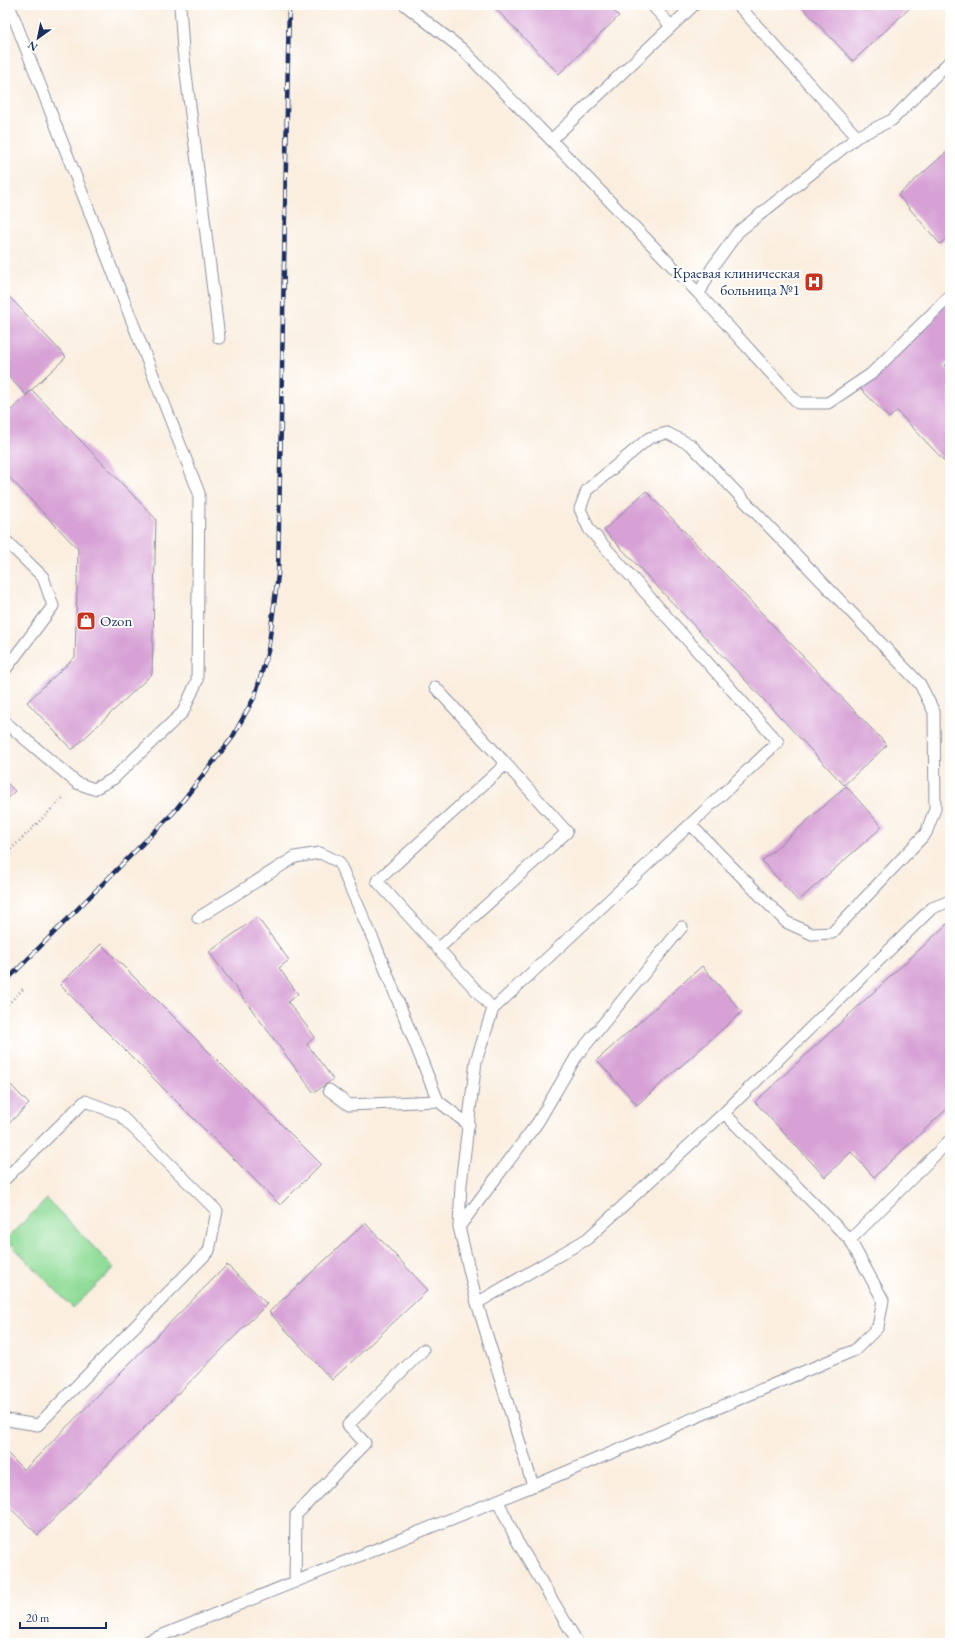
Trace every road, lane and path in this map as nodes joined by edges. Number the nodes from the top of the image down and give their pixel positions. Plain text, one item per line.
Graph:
1 (9, 5) edge
2 (180, 5) edge
3 (405, 5) edge
4 (652, 5) edge
5 (694, 5) edge
6 (738, 5) edge
7 (671, 26) junction
8 (950, 61) edge
9 (857, 137) junction
10 (551, 140) junction
11 (700, 294) junction
12 (950, 296) edge
13 (219, 338) dead end
14 (5, 540) edge
15 (5, 670) edge
16 (435, 687) dead end
17 (5, 722) edge
18 (506, 764) junction
19 (77, 783) junction
20 (691, 825) junction
21 (5, 855) edge
22 (950, 901) edge
23 (198, 918) dead end
24 (682, 927) dead end
25 (438, 949) junction
26 (23, 989) dead end
27 (5, 1007) edge
28 (493, 1009) junction
29 (329, 1090) dead end
30 (438, 1101) junction
31 (724, 1113) junction
32 (469, 1125) junction
33 (950, 1140) edge
34 (5, 1180) edge
35 (459, 1227) junction
36 (850, 1240) junction
37 (477, 1303) junction
38 (423, 1350) dead end
39 (5, 1418) edge
40 (532, 1486) junction
41 (498, 1501) junction
42 (295, 1582) junction
43 (143, 1643) edge
44 (578, 1643) edge

1 - 19 lane
2 - 13 lane
3 - 10 lane
4 - 7 lane
5 - 7 lane
6 - 9 lane
7 - 10 lane
8 - 9 lane
9 - 11 lane
10 - 11 lane
11 - 12 lane
14 - 15 lane
16 - 18 lane
17 - 19 lane
18 - 25 lane
18 - 25 lane
19 - 21 path
20 - 20 lane
20 - 28 lane
22 - 31 lane
23 - 30 lane
24 - 35 lane
25 - 28 lane
26 - 27 path
28 - 32 lane
29 - 30 lane
30 - 32 lane
31 - 36 lane
31 - 37 lane
32 - 35 lane
33 - 36 lane
34 - 39 lane
35 - 37 lane
36 - 40 lane
37 - 40 lane
38 - 42 lane
40 - 41 lane
41 - 42 lane
41 - 44 lane
42 - 43 lane

